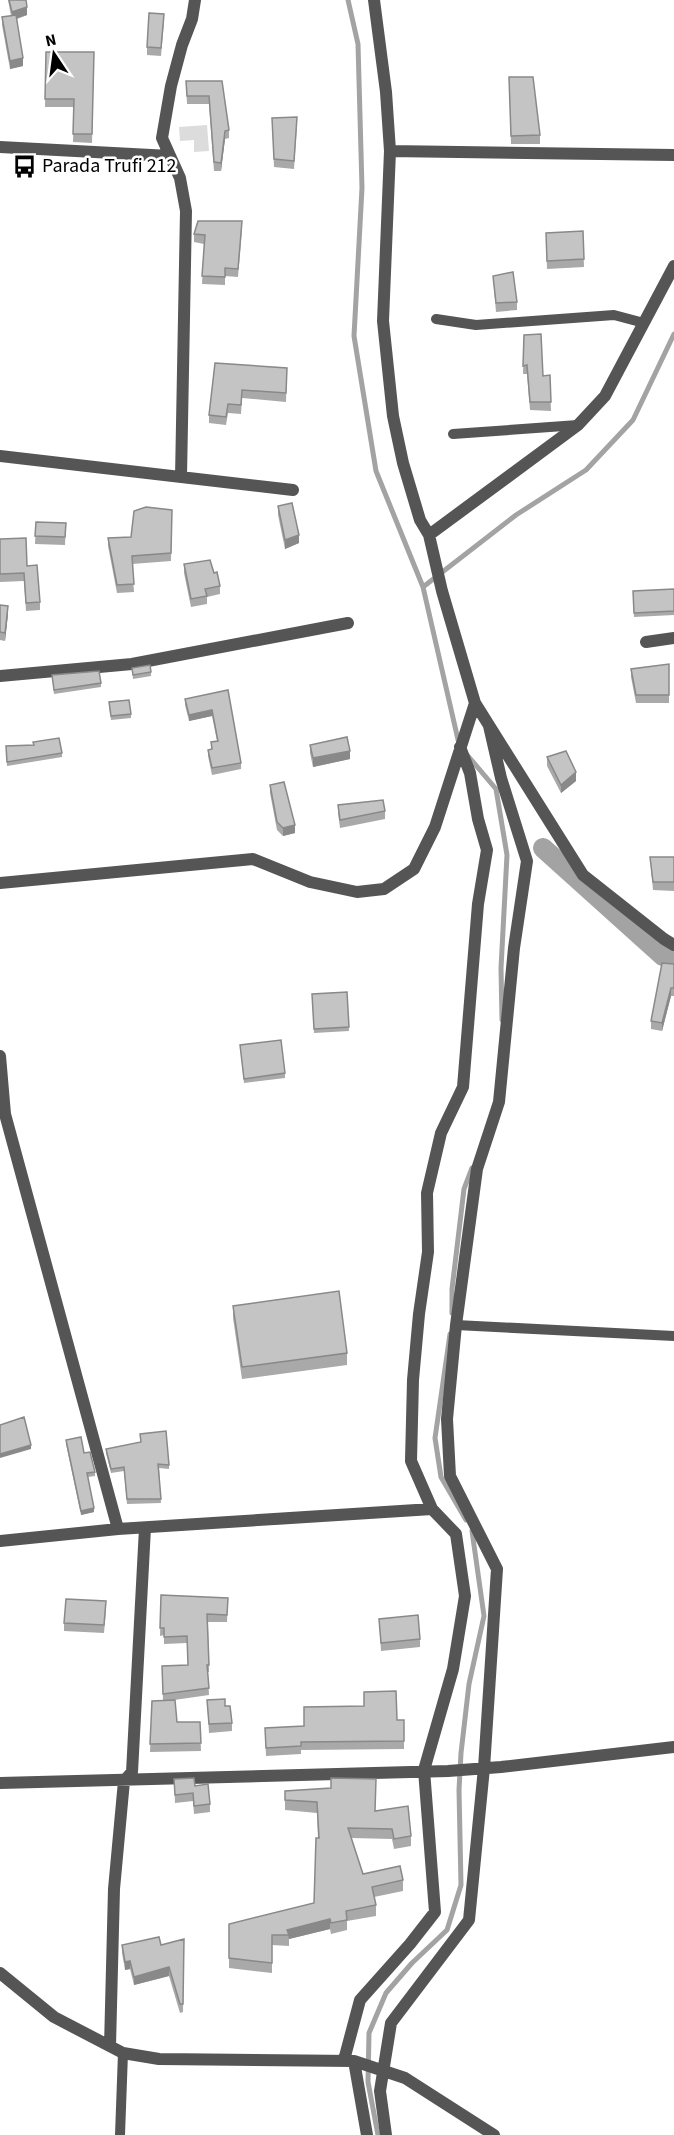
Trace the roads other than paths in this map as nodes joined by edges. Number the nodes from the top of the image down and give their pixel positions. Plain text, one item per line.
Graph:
1 (195, 0) edge
2 (374, 0) edge
3 (0, 147) edge
4 (390, 151) junction
5 (674, 155) edge
6 (170, 156) junction
7 (674, 266) edge
8 (436, 319) dead end
9 (644, 323) junction
10 (578, 425) junction
11 (453, 434) dead end
12 (0, 456) edge
13 (181, 477) junction
14 (293, 490) dead end
15 (429, 535) junction
16 (348, 623) dead end
17 (674, 638) edge
18 (646, 642) dead end
19 (0, 676) edge
20 (475, 703) junction
21 (489, 726) junction
22 (460, 747) junction
23 (0, 883) edge
24 (674, 945) edge
25 (0, 1056) edge
26 (456, 1325) junction
27 (674, 1336) edge
28 (432, 1509) junction
29 (145, 1528) junction
30 (118, 1529) junction
31 (0, 1541) edge
32 (674, 1747) edge
33 (478, 1769) junction
34 (424, 1770) junction
35 (124, 1781) junction
36 (0, 1783) edge
37 (0, 1973) edge
38 (110, 2046) junction
39 (123, 2053) junction
40 (349, 2060) junction
41 (379, 2069) junction
42 (120, 2135) edge
43 (367, 2135) edge
44 (386, 2135) edge
45 (494, 2135) edge

1 - 6 street
2 - 4 street
3 - 6 street
4 - 5 street
4 - 15 street
6 - 13 street
7 - 9 street
8 - 9 lane
9 - 10 street
10 - 11 lane
10 - 15 street
12 - 13 street
13 - 14 street
15 - 20 street
16 - 19 street
17 - 18 street
20 - 21 street
20 - 22 street
21 - 24 street
21 - 26 street
22 - 23 street
22 - 28 street
25 - 30 street
26 - 27 lane
26 - 33 street
28 - 29 street
28 - 34 street
29 - 30 street
29 - 35 street
30 - 31 street
32 - 33 street
33 - 34 street
33 - 41 street
34 - 35 street
34 - 40 street
35 - 36 street
35 - 38 street
37 - 38 street
38 - 39 street
39 - 40 street
39 - 42 lane
40 - 41 street
40 - 43 street
41 - 44 street
41 - 45 street

